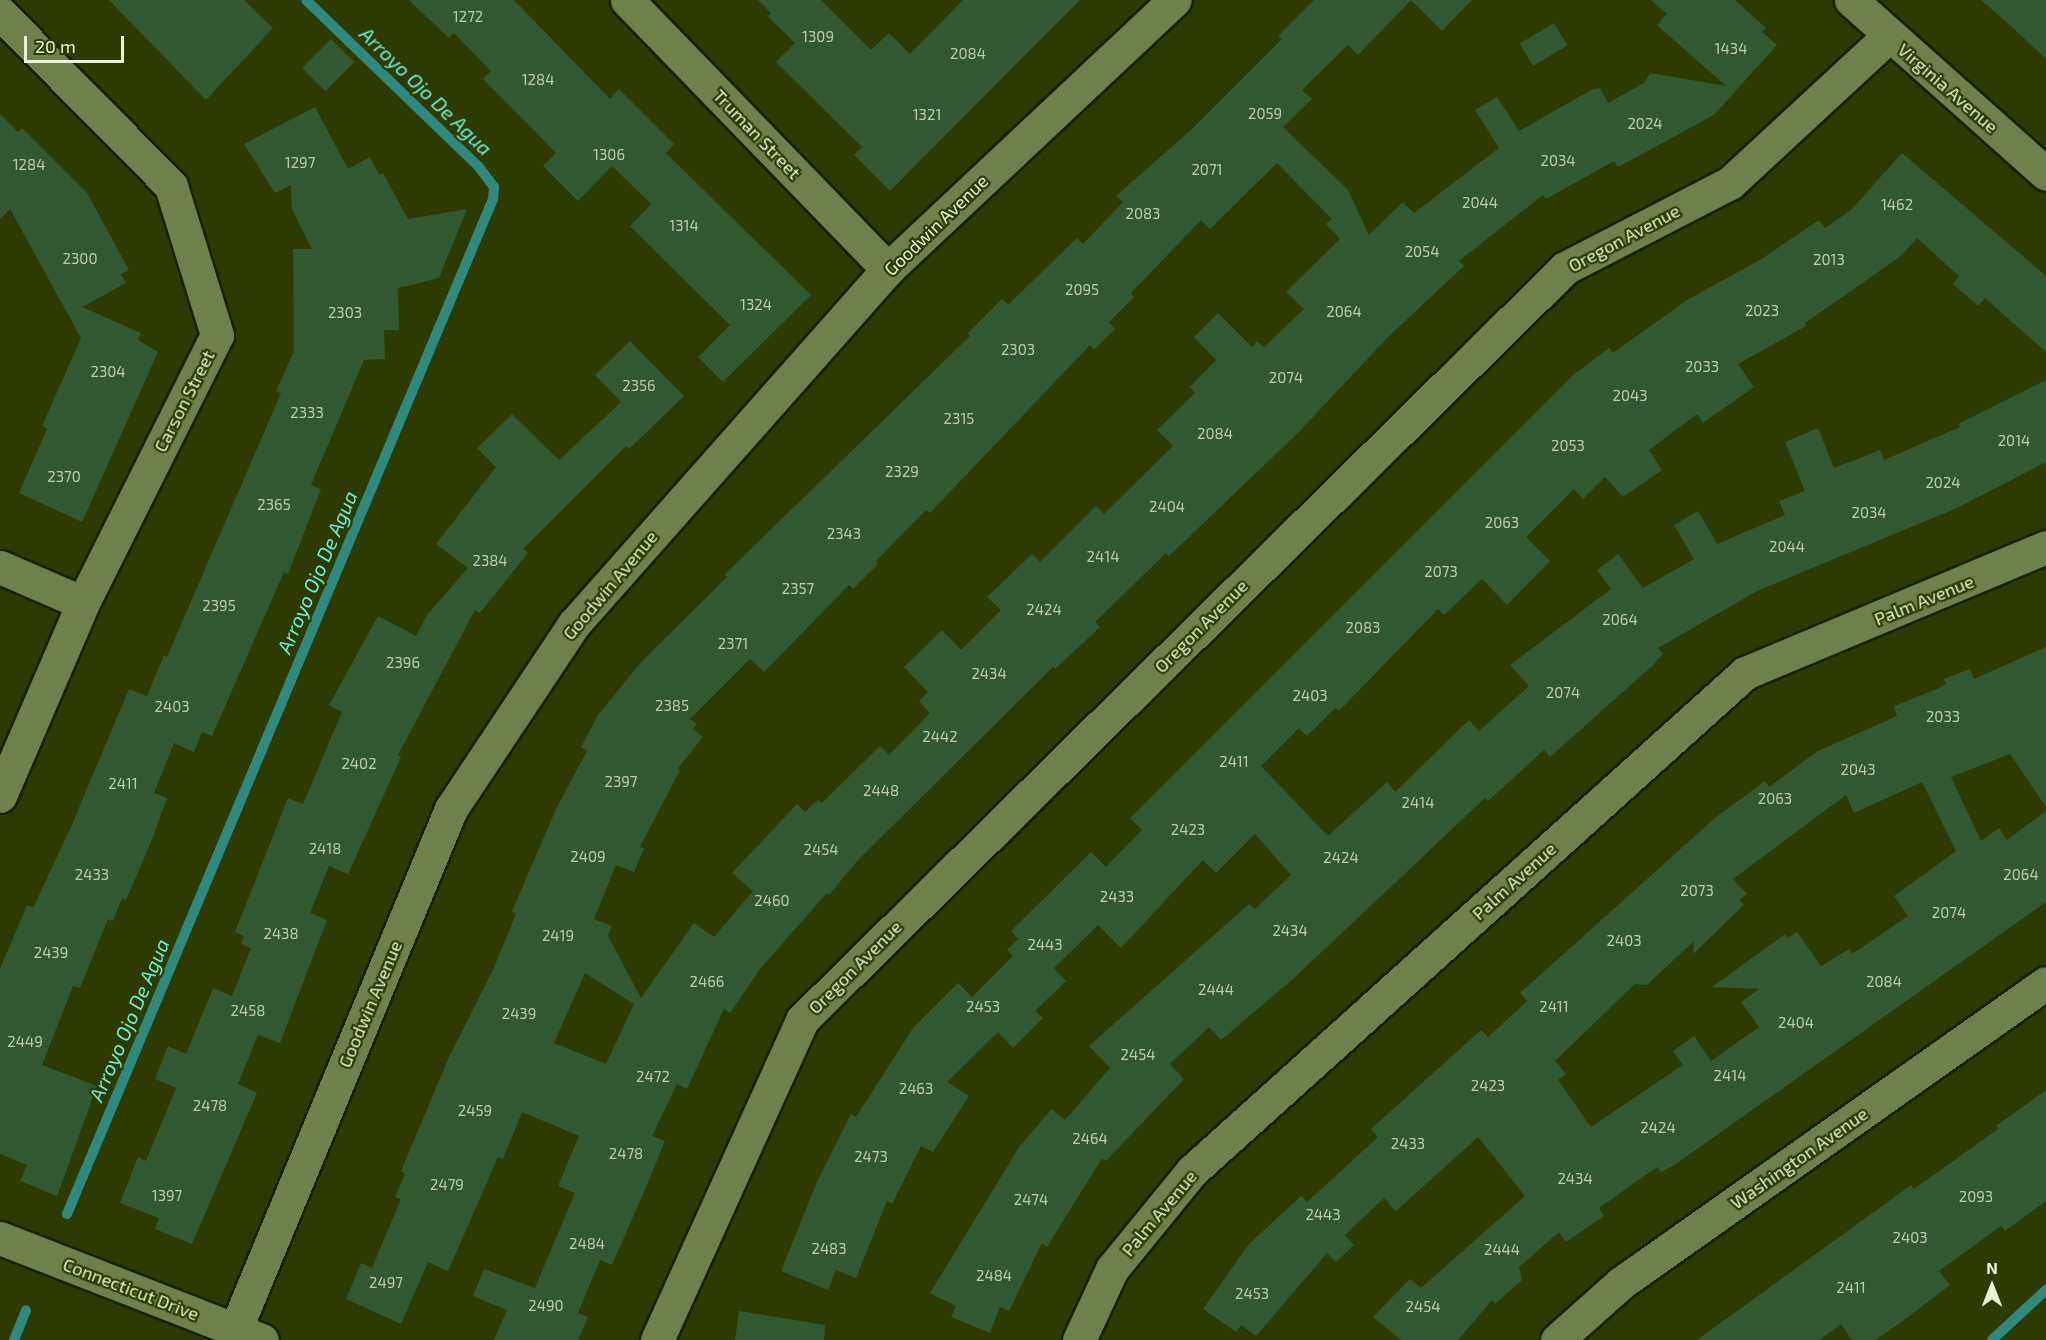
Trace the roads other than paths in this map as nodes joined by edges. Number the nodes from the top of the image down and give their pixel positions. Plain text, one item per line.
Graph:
1 (627, 0) edge
2 (1174, 0) edge
3 (1851, 0) edge
4 (0, 13) edge
5 (1889, 36) junction
6 (2046, 174) edge
7 (888, 269) junction
8 (2046, 547) edge
9 (0, 567) edge
10 (83, 603) junction
11 (0, 796) edge
12 (2046, 983) edge
13 (0, 1238) edge
14 (243, 1336) edge
15 (657, 1340) edge
16 (1080, 1340) edge
17 (1557, 1340) edge

1 - 7 street, Truman Street
2 - 7 street, Goodwin Avenue
3 - 5 street, Virginia Avenue
4 - 10 street, Carson Street
5 - 6 street, Virginia Avenue
5 - 15 street, Oregon Avenue
7 - 14 street, Goodwin Avenue
8 - 16 street, Palm Avenue
9 - 10 street
10 - 11 street, Carson Street
12 - 17 street, Washington Avenue
13 - 14 street, Connecticut Drive

